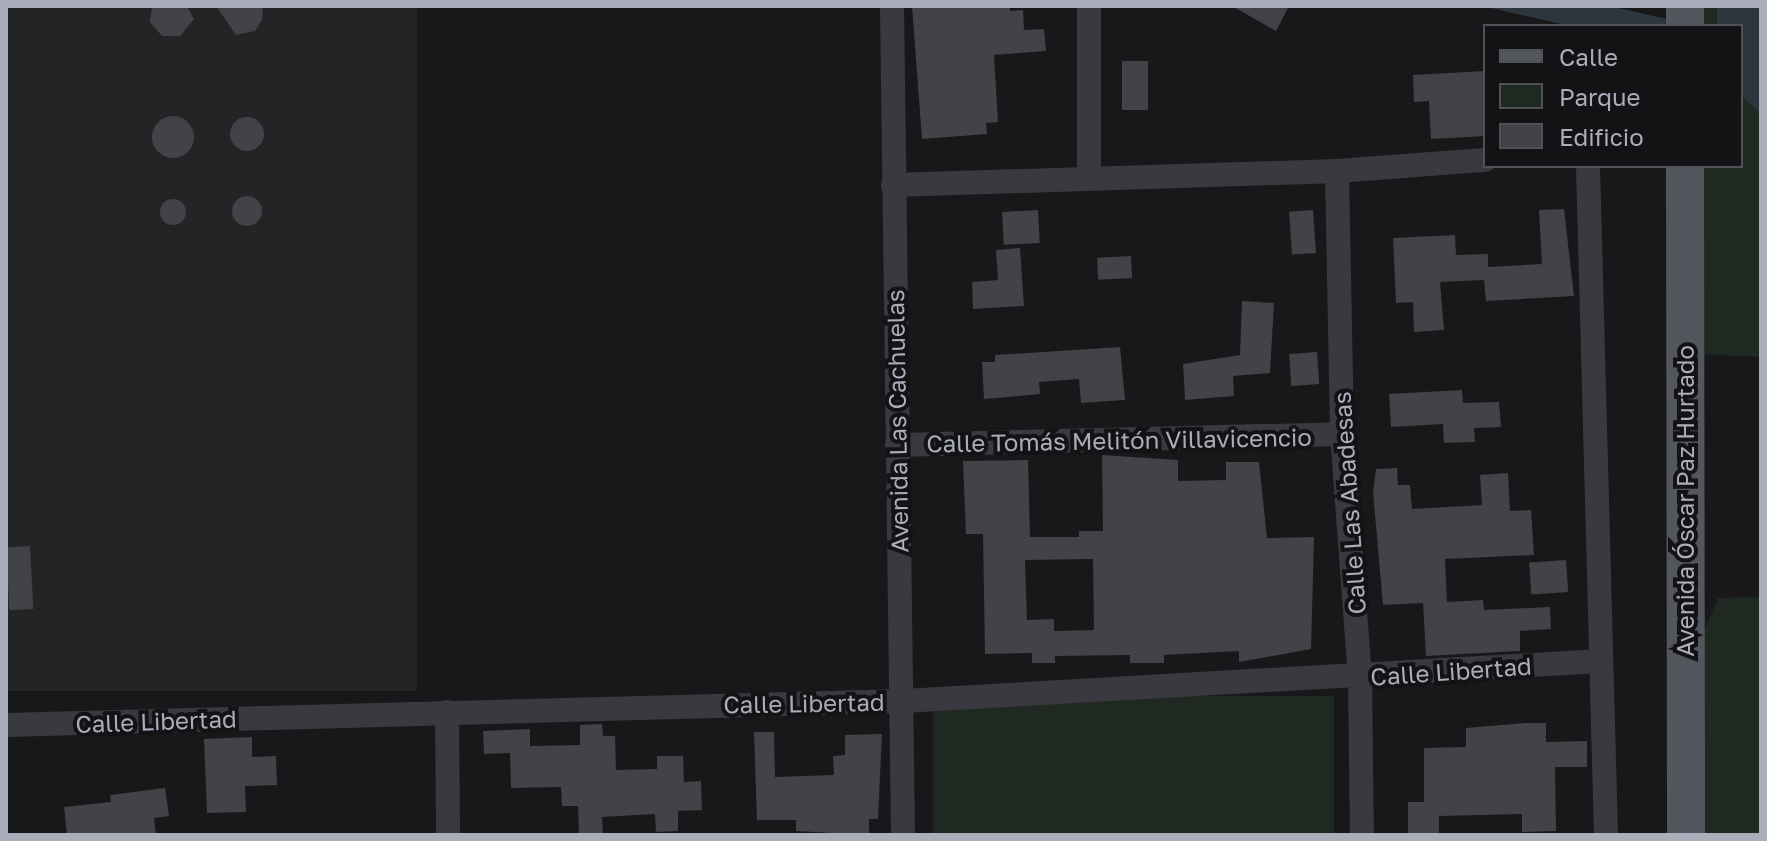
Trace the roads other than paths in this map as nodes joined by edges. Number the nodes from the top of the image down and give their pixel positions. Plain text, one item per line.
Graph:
1 (892, 6) edge
2 (1089, 6) edge
3 (1483, 160) edge
4 (1588, 168) edge
5 (1685, 168) edge
6 (1337, 171) junction
7 (1089, 178) junction
8 (893, 185) junction
9 (1342, 434) junction
10 (897, 445) junction
11 (1601, 661) junction
12 (1360, 677) junction
13 (903, 701) junction
14 (447, 712) junction
15 (6, 725) edge
16 (448, 835) edge
17 (903, 835) edge
18 (1362, 835) edge
19 (1606, 835) edge
20 (1686, 835) edge

1 - 8 street, Avenida Las Cachuelas
2 - 7 street
3 - 6 street
4 - 11 street
5 - 20 main road, Avenida Óscar Paz Hurtado
6 - 7 street
6 - 9 street, Calle Las Abadesas
7 - 8 street
8 - 10 street, Avenida Las Cachuelas
9 - 10 street, Calle Tomás Melitón Villavicencio
9 - 12 street, Calle Las Abadesas
10 - 13 street, Avenida Las Cachuelas
11 - 12 street, Calle Libertad
11 - 19 street
12 - 13 street, Calle Libertad
12 - 18 street, Calle Las Abadesas
13 - 14 street, Calle Libertad
13 - 17 street, Avenida Las Cachuelas
14 - 15 street, Calle Libertad
14 - 16 street

